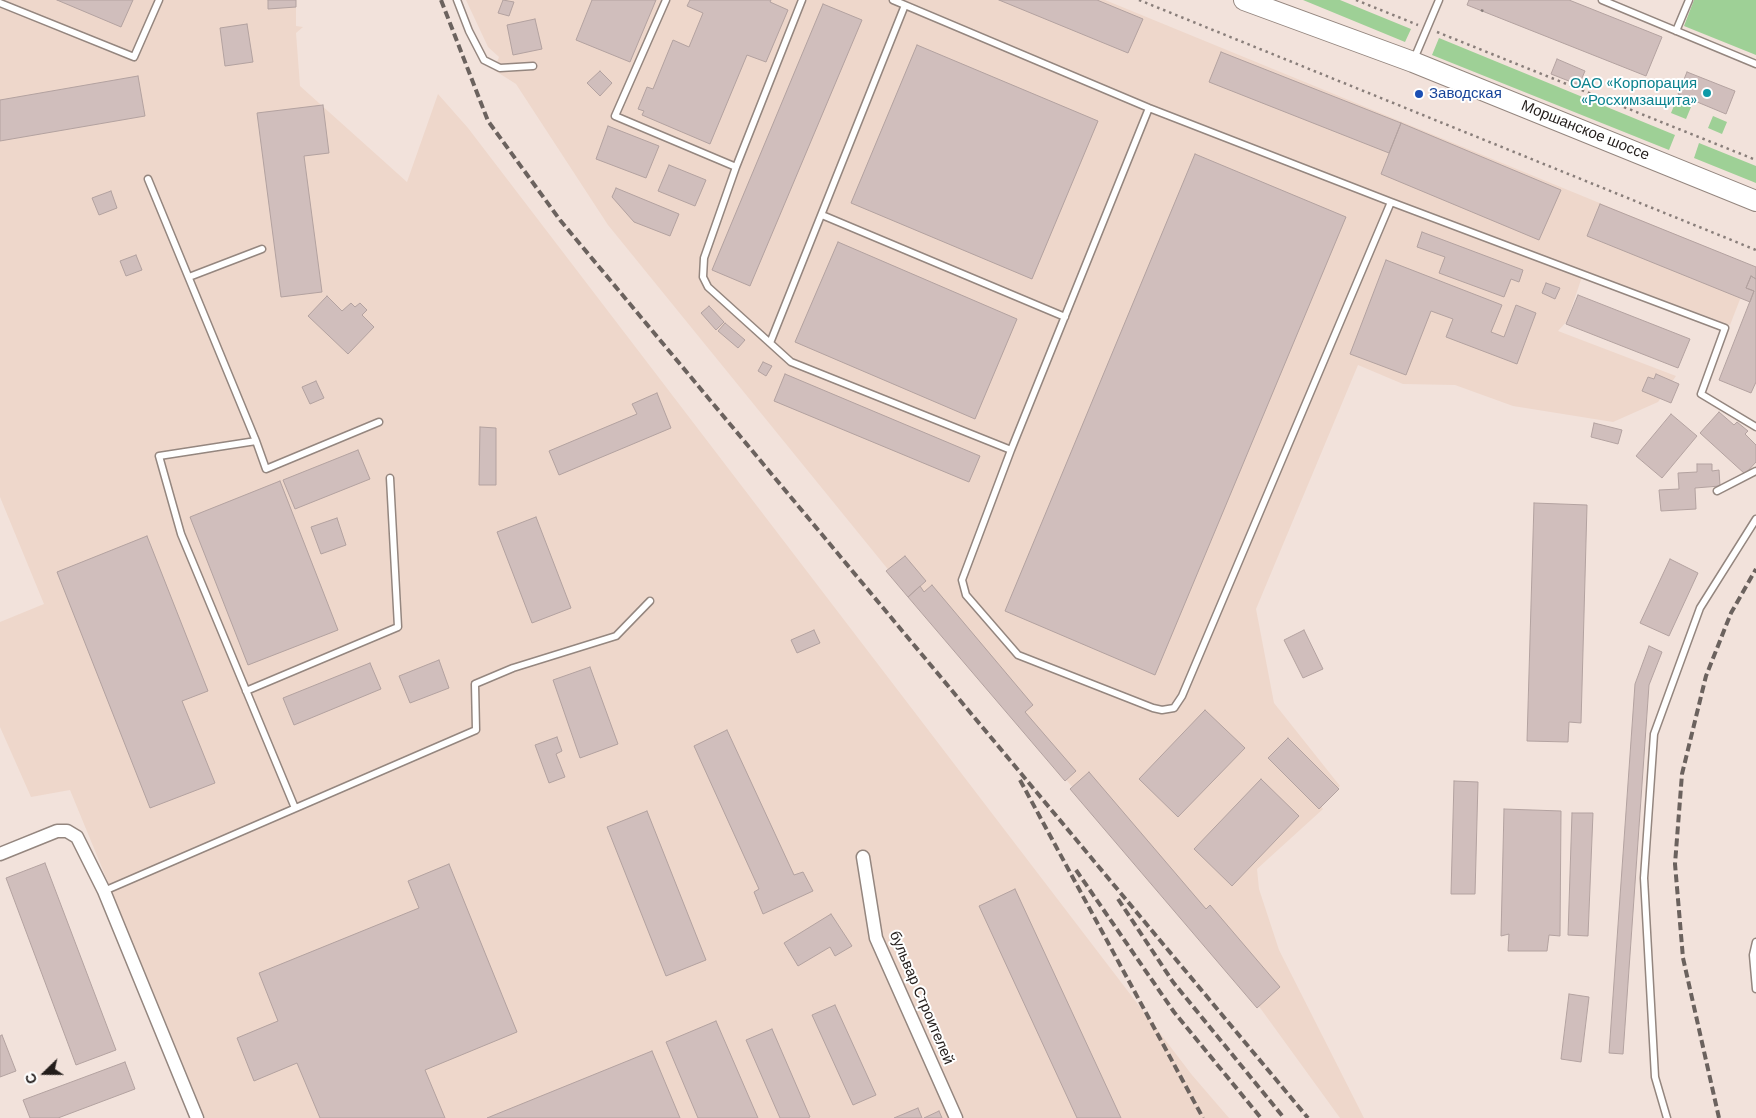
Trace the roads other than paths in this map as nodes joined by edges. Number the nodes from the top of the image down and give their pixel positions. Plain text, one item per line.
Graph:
1 (158, 0) edge
2 (457, 0) edge
3 (666, 0) edge
4 (802, 0) edge
5 (894, 0) edge
6 (1244, 0) edge
7 (1439, 0) edge
8 (1602, 0) edge
9 (1689, 0) edge
10 (0, 3) edge
11 (905, 5) junction
12 (1676, 31) junction
13 (1413, 62) junction
14 (1756, 64) edge
15 (533, 66) dead end
16 (1150, 108) junction
17 (736, 167) junction
18 (148, 179) dead end
19 (1756, 201) edge
20 (1391, 202) junction
21 (822, 216) junction
22 (262, 249) dead end
23 (189, 277) junction
24 (1065, 316) junction
25 (770, 343) junction
26 (379, 422) dead end
27 (1756, 427) edge
28 (256, 441) junction
29 (1011, 450) junction
30 (1756, 471) edge
31 (390, 478) dead end
32 (1718, 491) dead end
33 (1756, 519) edge
34 (650, 601) dead end
35 (246, 690) junction
36 (295, 808) junction
37 (0, 854) edge
38 (863, 857) dead end
39 (104, 891) junction
40 (1756, 942) edge
41 (1756, 989) edge
42 (197, 1118) edge
43 (956, 1118) edge
44 (1668, 1118) edge

1 - 10 lane
2 - 15 lane
3 - 17 lane
4 - 17 lane
5 - 11 lane
6 - 13 main road, Моршанское шоссе
7 - 13 lane
8 - 12 lane
9 - 12 lane
11 - 16 lane
11 - 21 lane
12 - 14 lane
13 - 19 main road, Моршанское шоссе
16 - 20 lane
16 - 24 lane
17 - 25 lane
18 - 23 lane
20 - 27 lane
20 - 29 lane
21 - 24 lane
21 - 25 lane
22 - 23 lane
23 - 28 lane
24 - 29 lane
25 - 29 lane
26 - 28 lane
28 - 35 lane
30 - 32 lane
31 - 35 lane
33 - 44 lane
34 - 36 lane
35 - 36 lane
36 - 39 lane
37 - 39 street
38 - 43 street, бульвар Строителей
39 - 42 street
40 - 41 lane

